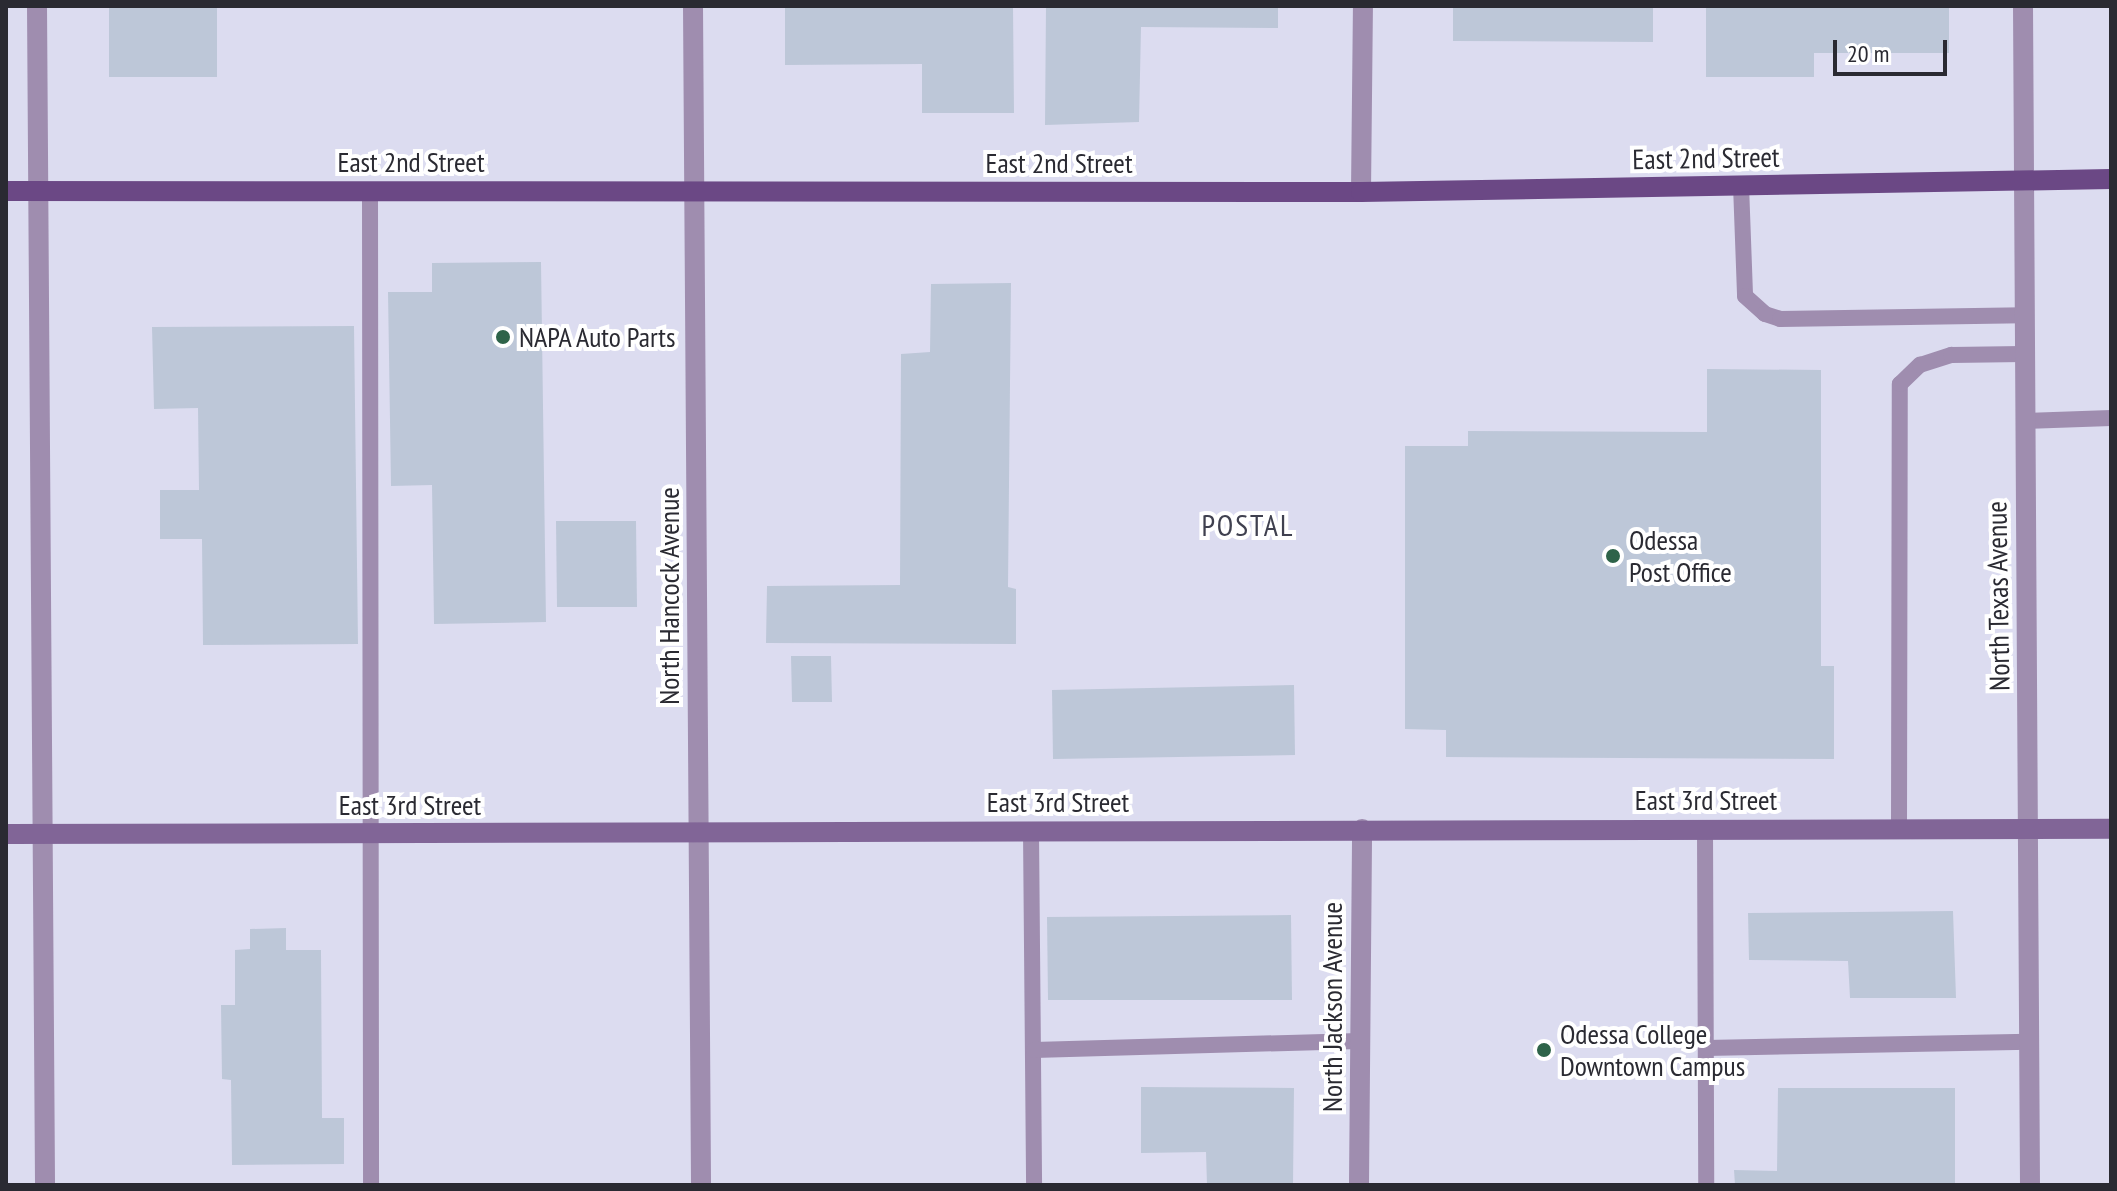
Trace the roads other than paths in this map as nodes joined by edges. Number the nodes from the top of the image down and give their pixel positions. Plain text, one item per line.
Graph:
1 (37, 6) edge
2 (693, 6) edge
3 (1363, 6) edge
4 (2023, 6) edge
5 (2111, 179) edge
6 (2024, 180) junction
7 (1741, 185) junction
8 (694, 189) junction
9 (370, 190) junction
10 (6, 191) edge
11 (36, 191) junction
12 (1361, 192) junction
13 (2023, 315) junction
14 (2023, 354) junction
15 (2111, 418) edge
16 (2024, 421) junction
17 (2028, 827) junction
18 (1899, 828) junction
19 (1362, 829) junction
20 (1705, 829) junction
21 (2111, 829) edge
22 (1031, 831) junction
23 (699, 832) junction
24 (375, 833) junction
25 (6, 834) edge
26 (44, 834) junction
27 (1360, 1041) junction
28 (2029, 1042) junction
29 (1706, 1048) junction
30 (1034, 1050) junction
31 (45, 1185) edge
32 (371, 1185) edge
33 (701, 1185) edge
34 (1034, 1185) edge
35 (1359, 1185) edge
36 (1706, 1185) edge
37 (2030, 1185) edge

1 - 11 street
2 - 8 street, North Hancock Avenue
3 - 12 street
4 - 6 street, North Texas Avenue
5 - 6 main road, East 2nd Street
6 - 7 main road, East 2nd Street
6 - 13 street, North Texas Avenue
7 - 12 main road, East 2nd Street
7 - 13 lane
8 - 9 main road, East 2nd Street
8 - 12 main road, East 2nd Street
8 - 23 street, North Hancock Avenue
9 - 11 main road, East 2nd Street
9 - 24 lane
10 - 11 main road, East 2nd Street
11 - 26 street
13 - 14 street, North Texas Avenue
14 - 16 street, North Texas Avenue
14 - 18 lane
15 - 16 lane
16 - 17 street, North Texas Avenue
17 - 18 street, East 3rd Street
17 - 21 street, East 3rd Street
17 - 28 street, North Texas Avenue
18 - 20 street, East 3rd Street
19 - 20 street, East 3rd Street
19 - 22 street, East 3rd Street
19 - 27 street, North Jackson Avenue
20 - 29 lane
22 - 23 street, East 3rd Street
22 - 30 lane
23 - 24 street, East 3rd Street
23 - 33 street, North Hancock Avenue
24 - 26 street, East 3rd Street
24 - 32 lane
25 - 26 street, East 3rd Street
26 - 31 street
27 - 30 lane
27 - 35 street, North Jackson Avenue
28 - 29 lane
28 - 37 street, North Texas Avenue
29 - 36 lane
30 - 34 lane

